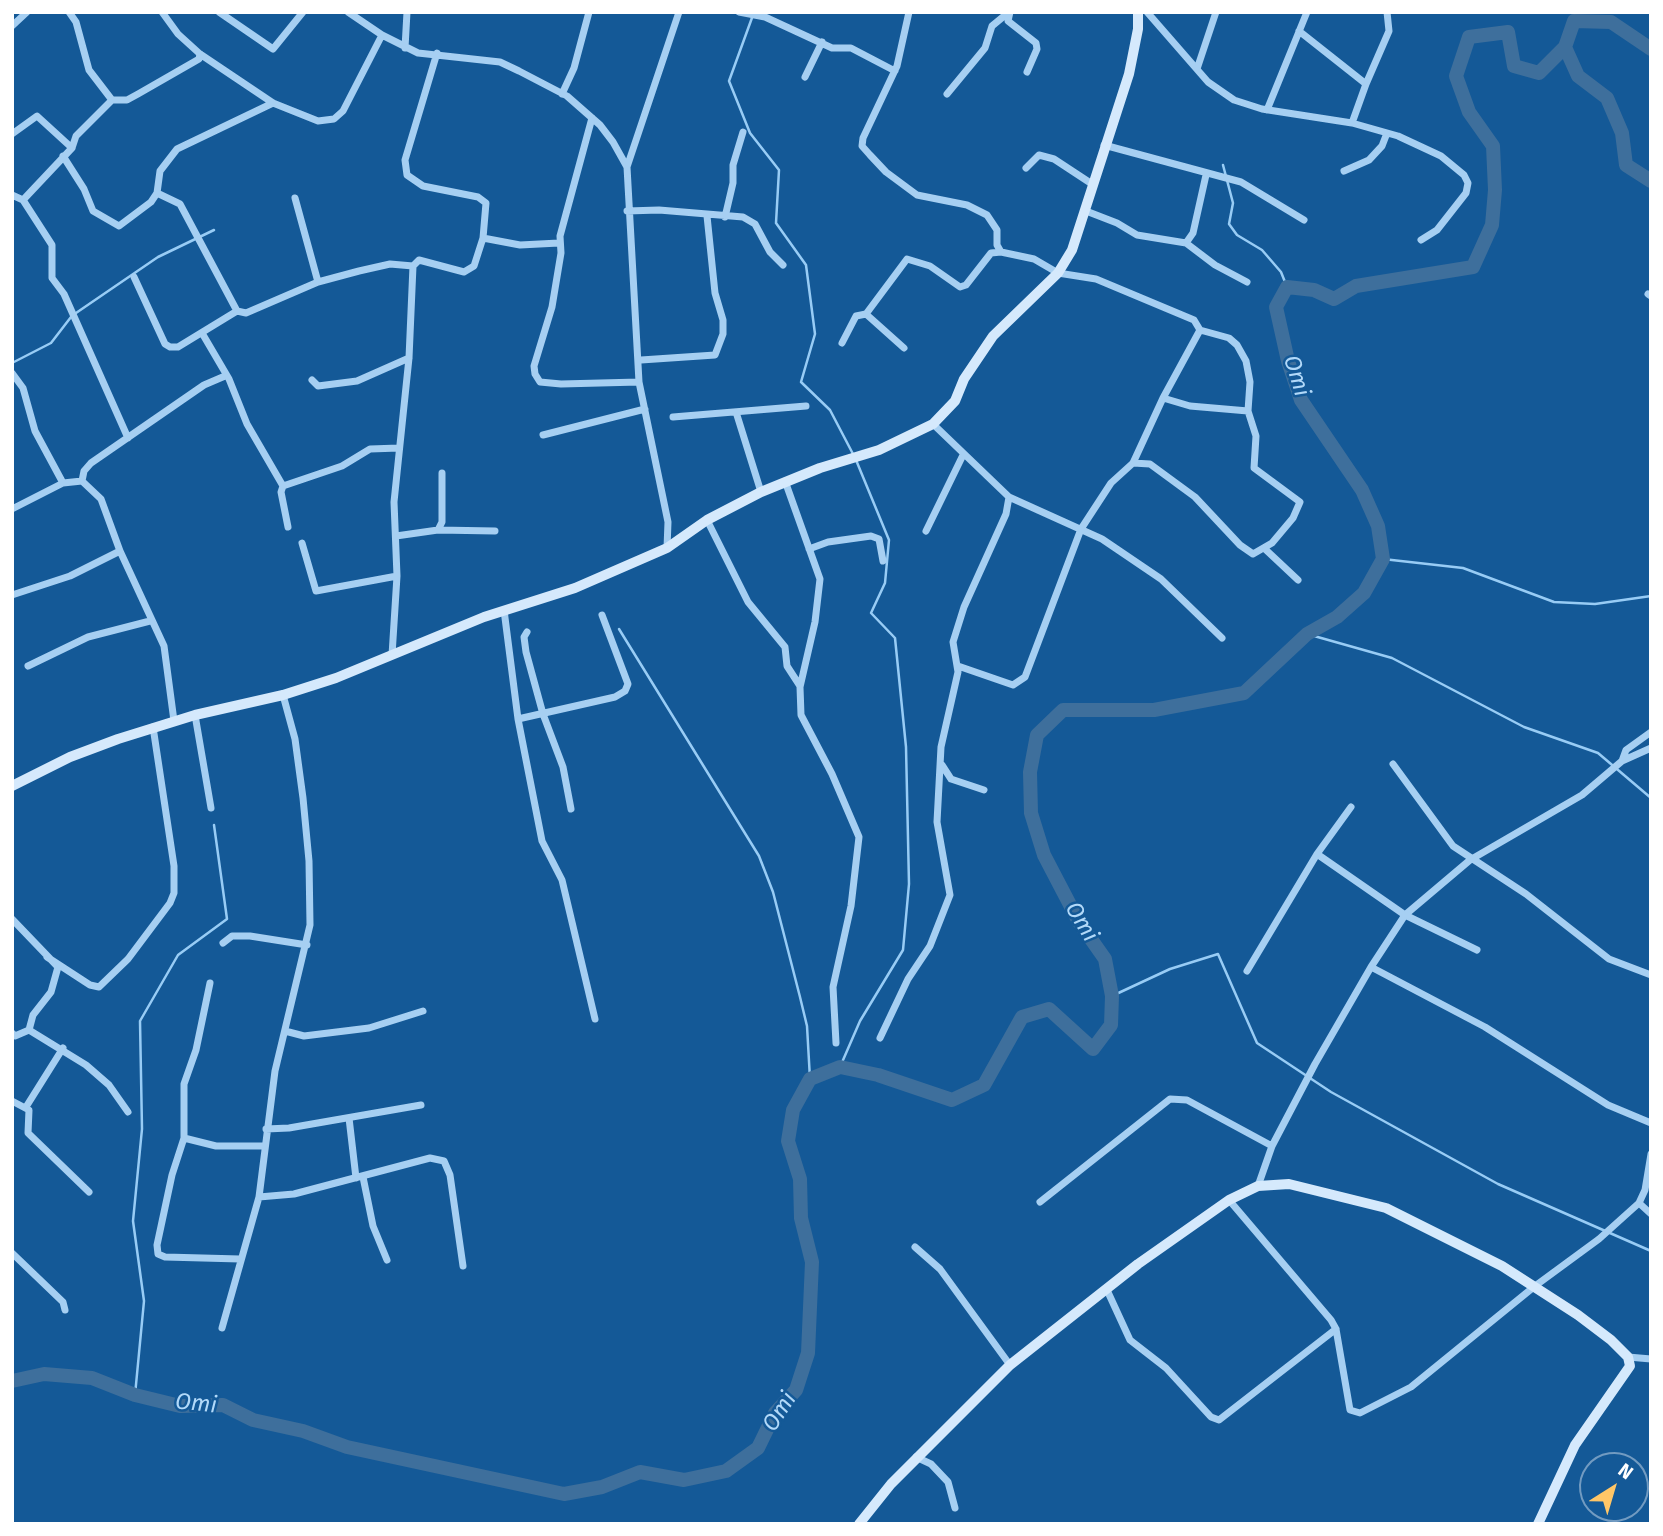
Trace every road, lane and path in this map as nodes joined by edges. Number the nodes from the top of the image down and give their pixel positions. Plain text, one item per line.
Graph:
1 (27, 12) edge
2 (69, 12) edge
3 (162, 12) edge
4 (219, 12) edge
5 (303, 12) edge
6 (348, 12) edge
7 (407, 12) edge
8 (578, 12) edge
9 (679, 12) edge
10 (739, 12) edge
11 (909, 12) edge
12 (1009, 12) edge
13 (1138, 12) edge
14 (1147, 12) edge
15 (1216, 12) edge
16 (1307, 12) edge
17 (1387, 12) edge
18 (588, 15) edge
19 (12, 26) edge
20 (1299, 31) junction
21 (382, 35) junction
22 (822, 42) junction
23 (405, 48) junction
24 (437, 53) junction
25 (200, 54) junction
26 (1197, 69) junction
27 (895, 71) junction
28 (1027, 72) dead end
29 (805, 78) dead end
30 (1366, 84) junction
31 (562, 94) junction
32 (947, 94) dead end
33 (112, 100) junction
34 (273, 103) junction
35 (1266, 110) junction
36 (592, 118) junction
37 (1352, 123) junction
38 (743, 132) dead end
39 (1387, 133) junction
40 (12, 134) edge
41 (1104, 145) junction
42 (72, 148) junction
43 (63, 156) junction
44 (627, 167) junction
45 (1026, 169) dead end
46 (1344, 171) dead end
47 (1206, 175) junction
48 (1091, 184) junction
49 (156, 193) junction
50 (12, 195) edge
51 (295, 198) dead end
52 (23, 200) junction
53 (627, 211) junction
54 (1086, 211) junction
55 (708, 216) junction
56 (726, 217) junction
57 (1304, 220) dead end
58 (483, 238) junction
59 (1421, 240) dead end
60 (559, 243) junction
61 (1186, 243) junction
62 (1001, 251) junction
63 (783, 265) dead end
64 (413, 266) junction
65 (1058, 273) junction
66 (134, 277) dead end
67 (318, 282) junction
68 (1247, 282) dead end
69 (237, 311) junction
70 (866, 314) junction
71 (1200, 330) junction
72 (202, 333) junction
73 (842, 343) dead end
74 (904, 348) dead end
75 (409, 358) junction
76 (640, 360) junction
77 (12, 373) edge
78 (225, 376) junction
79 (312, 380) dead end
80 (639, 382) junction
81 (1163, 398) junction
82 (806, 406) dead end
83 (645, 409) junction
84 (1248, 411) junction
85 (736, 412) junction
86 (673, 417) dead end
87 (933, 424) junction
88 (543, 435) dead end
89 (128, 438) junction
90 (398, 449) junction
91 (963, 455) junction
92 (1133, 463) junction
93 (442, 473) dead end
94 (82, 481) junction
95 (785, 481) junction
96 (63, 483) junction
97 (283, 486) junction
98 (761, 492) junction
99 (1009, 497) junction
100 (12, 509) edge
101 (707, 520) junction
102 (288, 527) dead end
103 (1081, 529) junction
104 (438, 530) junction
105 (495, 531) dead end
106 (926, 531) dead end
107 (396, 536) junction
108 (302, 543) dead end
109 (667, 548) junction
110 (809, 549) junction
111 (1265, 549) junction
112 (120, 551) junction
113 (883, 561) dead end
114 (397, 576) junction
115 (1298, 580) dead end
116 (12, 595) edge
117 (504, 610) junction
118 (602, 615) dead end
119 (150, 621) junction
120 (527, 632) dead end
121 (1222, 638) dead end
122 (392, 655) junction
123 (28, 666) dead end
124 (958, 666) junction
125 (800, 687) junction
126 (283, 695) junction
127 (543, 714) junction
128 (195, 715) junction
129 (518, 719) junction
130 (174, 721) junction
131 (153, 727) junction
132 (1651, 732) edge
133 (1651, 748) edge
134 (941, 761) junction
135 (1393, 764) dead end
136 (1620, 764) junction
137 (12, 786) edge
138 (984, 790) dead end
139 (1351, 807) dead end
140 (211, 808) dead end
141 (571, 809) dead end
142 (1317, 854) junction
143 (1471, 860) junction
144 (1405, 915) junction
145 (12, 919) edge
146 (223, 943) dead end
147 (307, 945) junction
148 (1477, 950) dead end
149 (47, 957) junction
150 (1371, 967) junction
151 (1247, 971) dead end
152 (1651, 975) edge
153 (210, 984) dead end
154 (423, 1011) dead end
155 (595, 1019) dead end
156 (29, 1030) junction
157 (285, 1031) junction
158 (12, 1033) edge
159 (880, 1038) dead end
160 (836, 1043) dead end
161 (63, 1048) junction
162 (12, 1101) edge
163 (421, 1105) dead end
164 (26, 1107) junction
165 (128, 1112) dead end
166 (349, 1118) junction
167 (1651, 1123) edge
168 (266, 1129) junction
169 (184, 1138) junction
170 (264, 1146) junction
171 (1272, 1146) junction
172 (1651, 1154) edge
173 (360, 1177) junction
174 (1258, 1186) junction
175 (89, 1192) dead end
176 (259, 1197) junction
177 (1229, 1200) junction
178 (1040, 1202) dead end
179 (1639, 1203) junction
180 (1651, 1214) edge
181 (915, 1247) dead end
182 (12, 1253) edge
183 (240, 1259) junction
184 (387, 1259) dead end
185 (463, 1266) dead end
186 (1535, 1286) junction
187 (1107, 1290) junction
188 (65, 1310) dead end
189 (222, 1328) dead end
190 (1336, 1329) junction
191 (1628, 1357) junction
192 (1651, 1359) edge
193 (1010, 1365) junction
194 (916, 1457) junction
195 (955, 1508) dead end
196 (859, 1524) edge
197 (1538, 1524) edge

1 - 19 street
2 - 33 street
3 - 25 street
4 - 5 street
6 - 21 street
7 - 23 street
8 - 18 street
9 - 44 street
10 - 22 street
11 - 27 street
12 - 28 street
12 - 32 street
13 - 41 street
14 - 26 street
15 - 26 street
16 - 20 street
17 - 30 street
18 - 31 street
20 - 30 street
20 - 35 street
21 - 23 street
21 - 34 street
22 - 27 street
22 - 29 street
23 - 24 street
24 - 31 street
24 - 58 street
25 - 33 street
25 - 34 street
26 - 35 street
27 - 62 street
30 - 37 street
31 - 36 street
33 - 42 street
34 - 49 street
35 - 37 street
36 - 44 street
36 - 60 street
37 - 39 street
38 - 56 street
39 - 46 street
39 - 59 street
40 - 42 street
41 - 47 street
41 - 48 street
42 - 43 street
43 - 49 street
43 - 52 street
44 - 53 street
45 - 48 street
47 - 57 street
47 - 61 street
48 - 54 street
49 - 69 street
50 - 52 street
51 - 67 street
52 - 89 street
53 - 55 street
53 - 76 street
54 - 61 street
54 - 65 street
55 - 56 street
55 - 76 street
56 - 63 street
58 - 60 street
58 - 64 street
60 - 80 street
61 - 68 street
62 - 65 street
62 - 70 street
64 - 67 street
64 - 75 street
65 - 71 street
65 - 87 street
66 - 72 street
67 - 69 street
69 - 72 street
70 - 73 street
70 - 74 street
71 - 81 street
71 - 84 street
72 - 78 street
75 - 79 street
75 - 90 street
76 - 80 street
77 - 96 street
78 - 89 street
78 - 97 street
80 - 83 street
81 - 84 street
81 - 92 street
82 - 85 street
83 - 88 street
83 - 109 street
84 - 111 street
85 - 86 street
85 - 98 street
87 - 91 street
87 - 95 street
89 - 94 street
90 - 97 street
90 - 107 street
91 - 99 street
91 - 106 street
92 - 103 street
92 - 111 street
93 - 104 street
94 - 96 street
94 - 112 street
95 - 98 street
95 - 110 street
96 - 100 street
97 - 102 street
98 - 101 street
99 - 103 street
99 - 124 street
101 - 109 street
101 - 125 street
103 - 121 street
103 - 124 street
104 - 105 street
104 - 107 street
107 - 114 street
108 - 114 street
109 - 117 street
110 - 113 street
110 - 125 street
111 - 115 street
112 - 116 street
112 - 119 street
114 - 122 street
117 - 122 street
117 - 129 street
118 - 127 street
119 - 123 street
119 - 130 street
120 - 127 street
122 - 126 street
124 - 134 street
125 - 160 street
126 - 128 street
126 - 147 street
127 - 129 street
127 - 141 street
128 - 130 street
128 - 140 street
129 - 155 street
130 - 131 street
131 - 137 street
131 - 149 street
132 - 136 street
133 - 136 street
134 - 138 street
134 - 159 street
135 - 143 street
136 - 143 street
139 - 142 street
142 - 144 street
142 - 151 street
143 - 144 street
143 - 152 street
144 - 148 street
144 - 150 street
145 - 149 street
146 - 147 street
147 - 157 street
149 - 156 street
150 - 167 street
150 - 171 street
153 - 169 street
154 - 157 street
156 - 158 street
156 - 161 street
157 - 168 street
161 - 164 street
161 - 165 street
162 - 164 street
163 - 166 street
164 - 175 street
166 - 168 street
166 - 173 street
168 - 170 street
169 - 170 street
169 - 183 street
170 - 176 street
171 - 174 street
171 - 178 street
172 - 179 street
173 - 176 street
173 - 184 street
173 - 185 street
174 - 177 street
174 - 186 street
176 - 183 street
177 - 187 street
177 - 190 street
179 - 180 street
179 - 186 street
181 - 193 street
182 - 188 street
183 - 189 street
186 - 190 street
186 - 191 street
187 - 190 street
187 - 193 street
191 - 192 street
191 - 197 street
193 - 194 street
194 - 195 street
194 - 196 street

